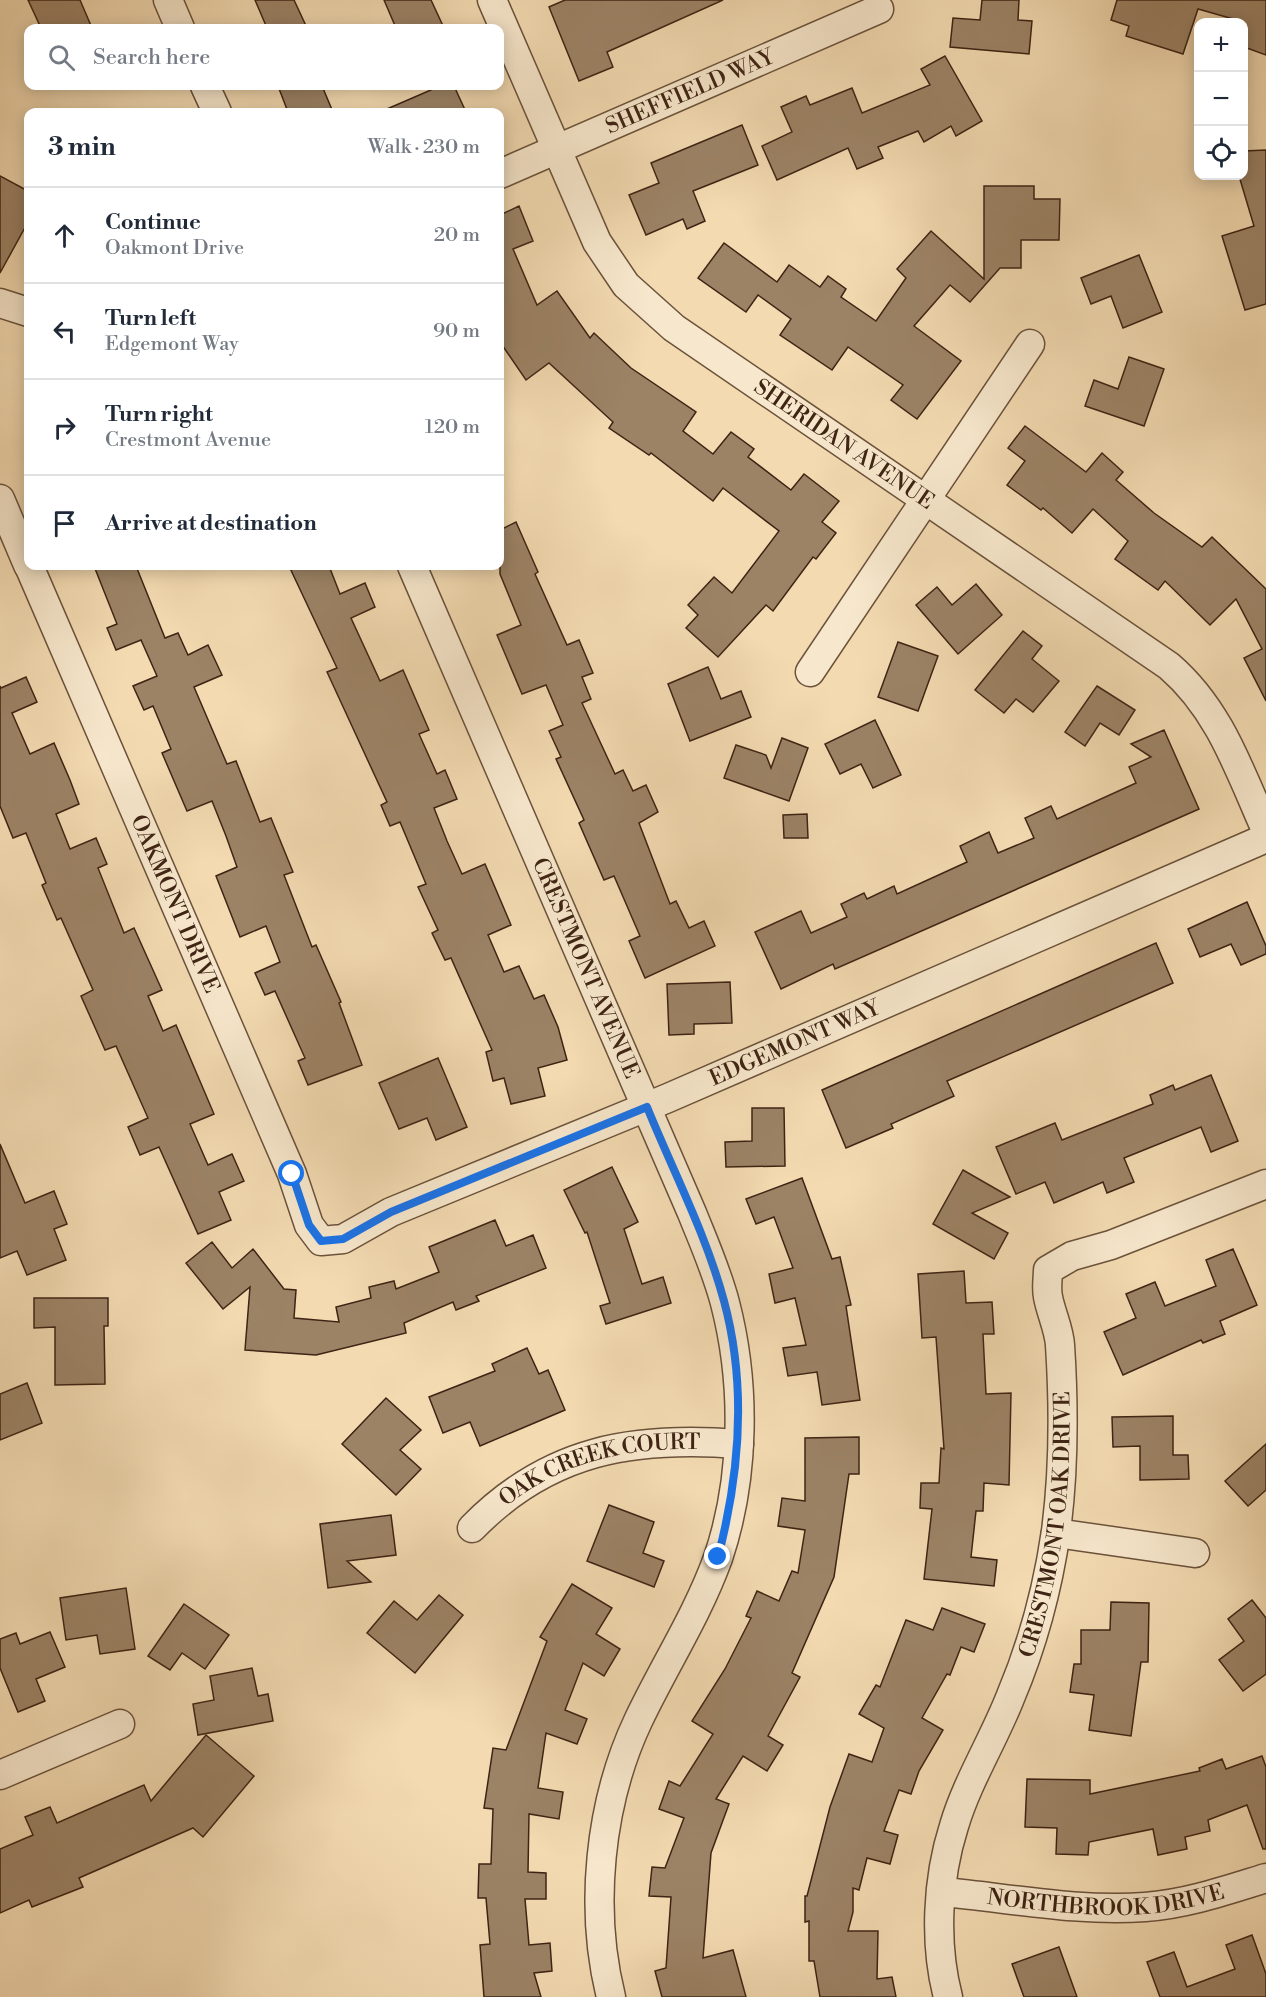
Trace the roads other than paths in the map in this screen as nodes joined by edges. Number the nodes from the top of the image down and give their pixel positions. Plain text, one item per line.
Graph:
1 (168, 0) edge
2 (492, 0) edge
3 (879, 9) dead end
4 (178, 24) edge
5 (502, 24) edge
6 (504, 28) edge
7 (207, 90) edge
8 (215, 108) edge
9 (556, 149) junction
10 (504, 172) edge
11 (0, 303) edge
12 (24, 311) edge
13 (1030, 344) dead end
14 (0, 499) edge
15 (926, 499) junction
16 (24, 554) edge
17 (31, 570) edge
18 (414, 570) edge
19 (810, 672) dead end
20 (1266, 830) edge
21 (1266, 838) edge
22 (647, 1107) junction
23 (1266, 1184) edge
24 (321, 1241) joint
25 (739, 1444) junction
26 (472, 1528) dead end
27 (1056, 1533) junction
28 (1195, 1553) dead end
29 (120, 1724) dead end
30 (0, 1775) edge
31 (1266, 1878) edge
32 (943, 1892) junction
33 (611, 1997) edge
34 (948, 1997) edge

1 - 4 street
2 - 5 street, SHERIDAN AVENUE
3 - 9 street, SHEFFIELD WAY
6 - 9 street, SHERIDAN AVENUE
7 - 8 street
9 - 10 street, SHEFFIELD WAY
9 - 15 street, SHERIDAN AVENUE
11 - 12 street
13 - 15 street
14 - 16 street, OAKMONT DRIVE
15 - 19 street
15 - 20 street, SHERIDAN AVENUE
17 - 24 street, OAKMONT DRIVE
18 - 22 street, CRESTMONT AVENUE
21 - 22 street, EDGEMONT WAY
22 - 24 street, EDGEMONT WAY
22 - 25 street, CRESTMONT AVENUE
23 - 27 street, CRESTMONT OAK DRIVE
25 - 26 street, OAK CREEK COURT
25 - 33 street, CRESTMONT AVENUE
27 - 28 street
27 - 32 street, CRESTMONT OAK DRIVE
29 - 30 street
31 - 32 street, NORTHBROOK DRIVE
32 - 34 street, CRESTMONT OAK DRIVE

